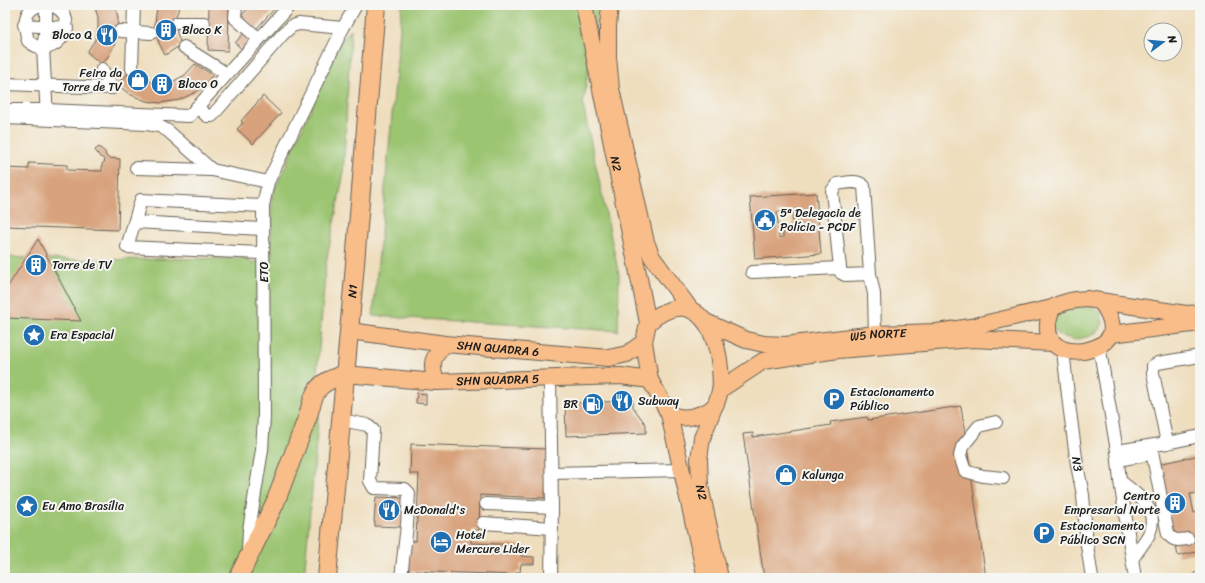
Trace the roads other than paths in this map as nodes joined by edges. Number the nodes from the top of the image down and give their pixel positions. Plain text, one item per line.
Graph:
1 (42, 5) edge
2 (47, 5) edge
3 (134, 5) edge
4 (236, 5) edge
5 (356, 5) edge
6 (376, 5) edge
7 (584, 5) edge
8 (610, 5) edge
9 (286, 12) edge
10 (177, 23) dead end
11 (204, 23) dead end
12 (24, 25) junction
13 (46, 27) junction
14 (67, 28) junction
15 (343, 28) junction
16 (120, 31) dead end
17 (133, 32) junction
18 (151, 33) dead end
19 (259, 39) junction
20 (184, 47) dead end
21 (43, 48) junction
22 (234, 60) junction
23 (102, 69) dead end
24 (132, 69) dead end
25 (248, 73) junction
26 (227, 74) junction
27 (5, 84) edge
28 (46, 85) junction
29 (197, 107) junction
30 (5, 110) edge
31 (47, 115) junction
32 (5, 118) edge
33 (136, 168) dead end
34 (212, 170) junction
35 (268, 182) junction
36 (263, 206) junction
37 (135, 222) junction
38 (263, 229) junction
39 (263, 253) junction
40 (840, 268) junction
41 (752, 272) dead end
42 (870, 274) junction
43 (1102, 302) junction
44 (1052, 308) junction
45 (691, 310) junction
46 (1200, 313) edge
47 (706, 322) junction
48 (648, 323) junction
49 (1200, 323) edge
50 (350, 331) junction
51 (875, 334) junction
52 (1105, 340) junction
53 (644, 342) junction
54 (445, 344) junction
55 (1058, 347) junction
56 (1200, 356) edge
57 (345, 374) junction
58 (550, 378) junction
59 (650, 380) junction
60 (436, 382) junction
61 (721, 389) junction
62 (714, 407) junction
63 (669, 414) junction
64 (341, 420) junction
65 (996, 422) dead end
66 (1200, 436) edge
67 (1167, 443) junction
68 (1152, 450) junction
69 (1117, 455) junction
70 (682, 470) junction
71 (552, 473) junction
72 (1003, 478) dead end
73 (1120, 481) junction
74 (486, 504) dead end
75 (552, 507) junction
76 (484, 523) dead end
77 (552, 528) junction
78 (1188, 539) dead end
79 (1133, 558) junction
80 (248, 560) junction
81 (238, 578) edge
82 (328, 578) edge
83 (401, 578) edge
84 (551, 578) edge
85 (706, 578) edge
86 (720, 578) edge
87 (1092, 578) edge
88 (1136, 578) edge

1 - 12 street
2 - 13 street
2 - 14 street
3 - 17 street
4 - 19 street
5 - 15 street, ETO
6 - 50 highway, N1
7 - 48 main road, N2
8 - 45 main road, N2
9 - 19 street
10 - 11 street
12 - 13 street
12 - 21 street
13 - 14 street
13 - 21 street
14 - 21 street
15 - 25 street
15 - 35 street, ETO
16 - 17 street
17 - 18 street
17 - 24 street
19 - 22 street
20 - 26 street
21 - 28 street
22 - 25 street
22 - 26 street
23 - 28 street
25 - 29 street
26 - 29 street
27 - 28 street
28 - 31 street
29 - 31 street
30 - 31 street
31 - 32 street
31 - 34 street
33 - 34 street
34 - 35 street
35 - 36 street, ETO
36 - 37 street
36 - 38 street, ETO
37 - 38 street
37 - 39 street
38 - 39 street, ETO
39 - 80 street, ETO
40 - 41 street
40 - 42 street
40 - 42 street
42 - 51 street
43 - 44 main road
43 - 46 main road
43 - 52 main road
44 - 51 main road, W5 NORTE
44 - 55 main road
45 - 47 main road
45 - 48 main road
47 - 51 main road, W5 NORTE
47 - 61 main road
48 - 53 main road
49 - 52 main road
50 - 54 main road, SHN QUADRA 6
50 - 57 highway, N1
52 - 55 main road
52 - 69 street
53 - 54 main road, SHN QUADRA 6
53 - 59 main road
54 - 60 main road
55 - 61 main road, W5 NORTE
55 - 87 street, N3
56 - 67 street
57 - 60 main road, SHN QUADRA 5
57 - 64 highway, N1
57 - 80 highway
58 - 59 main road, SHN QUADRA 5
58 - 60 main road, SHN QUADRA 5
58 - 71 street
59 - 63 main road
61 - 62 main road
62 - 63 main road
62 - 86 main road, N2
63 - 70 main road, N2
64 - 82 highway, N1
64 - 83 street
65 - 72 street
66 - 67 street
67 - 68 street
68 - 69 street
68 - 78 street
69 - 73 street
70 - 71 street
70 - 85 main road, N2
71 - 75 street
73 - 79 street
73 - 79 street
74 - 75 street
75 - 77 street
76 - 77 street
77 - 84 street
79 - 88 street
80 - 81 highway

